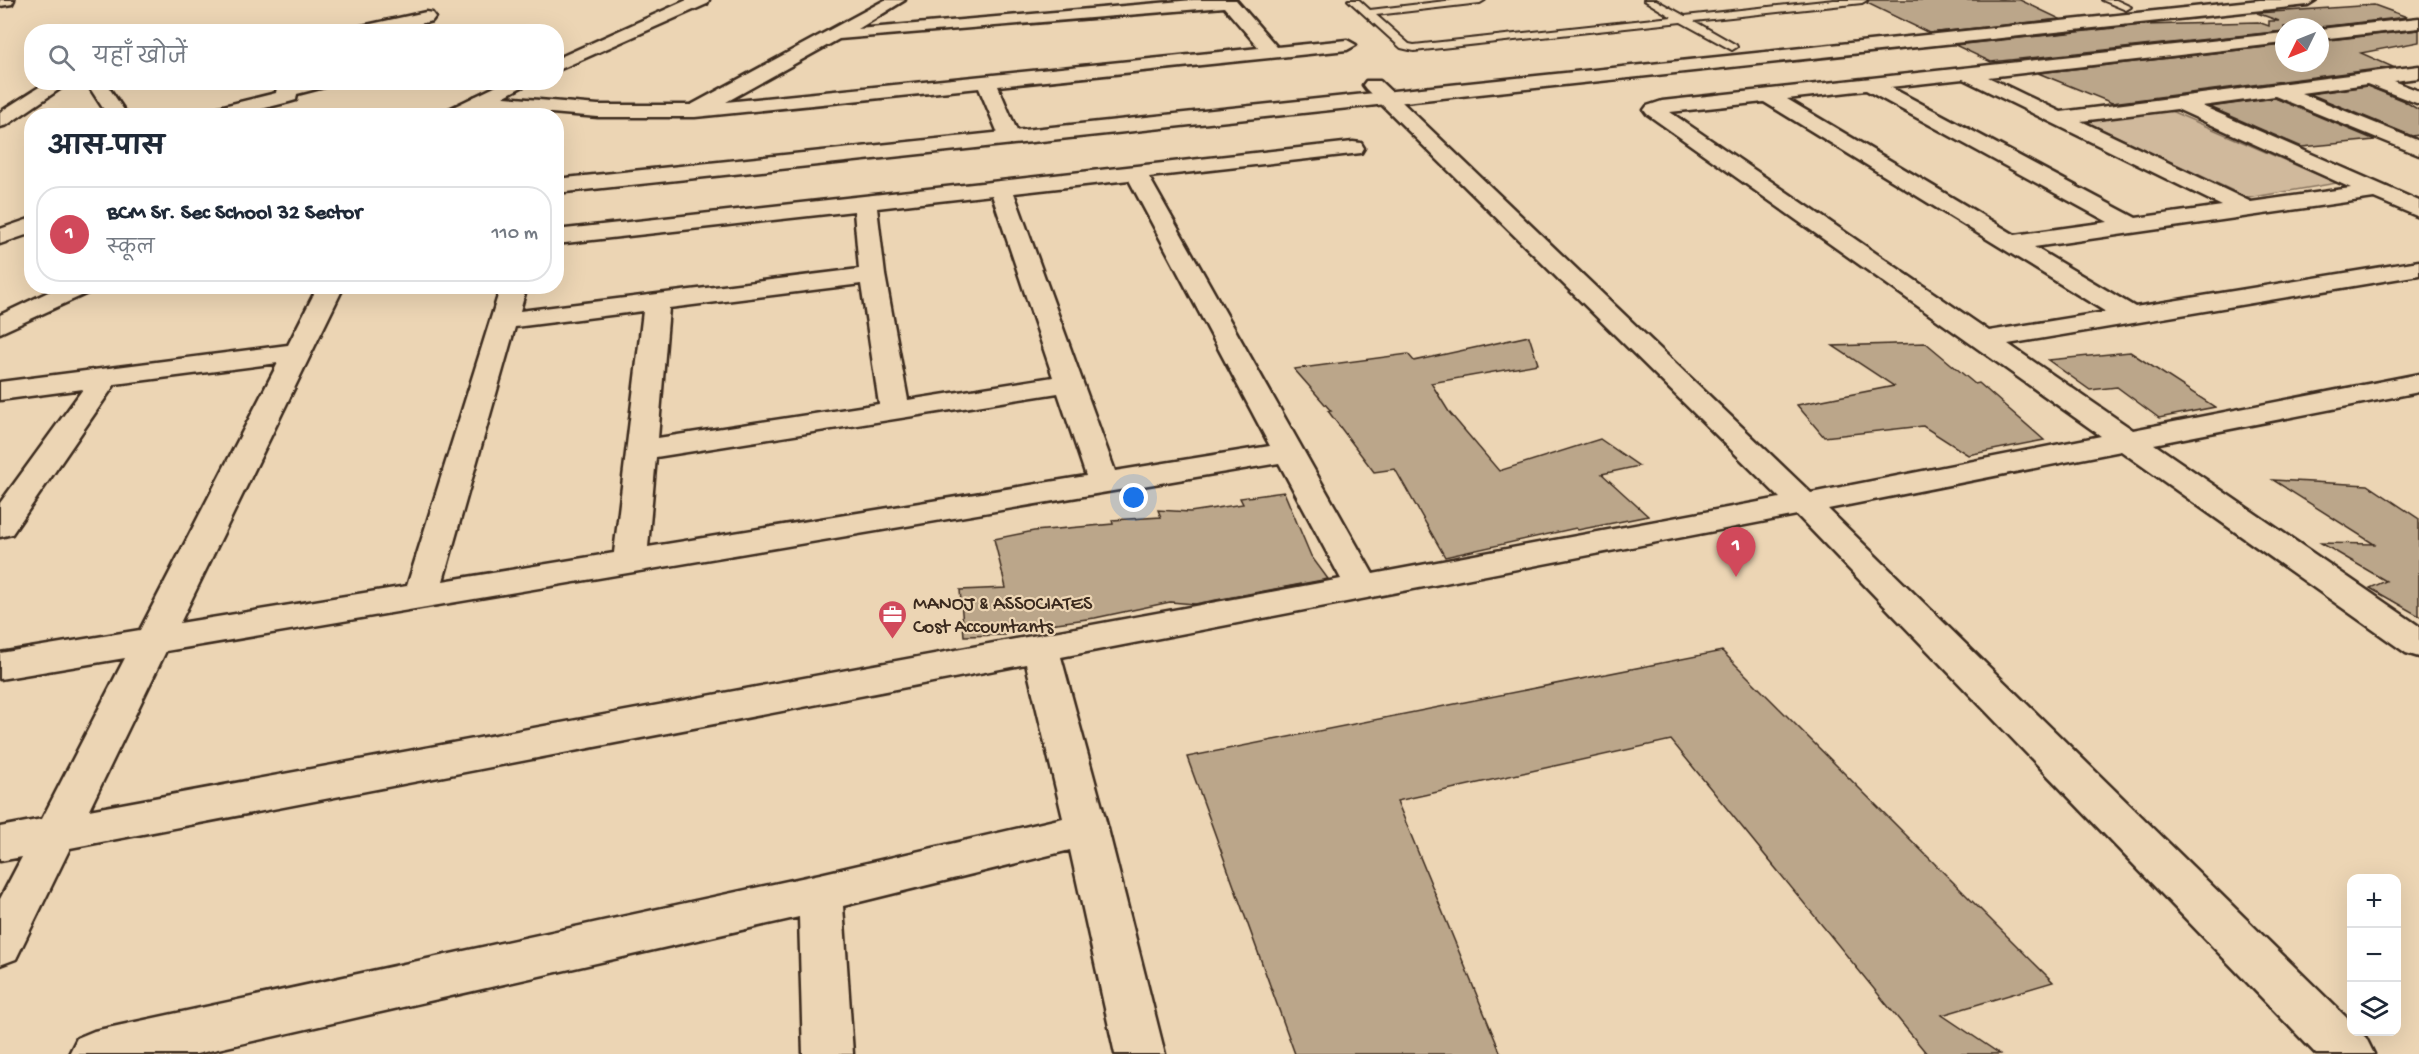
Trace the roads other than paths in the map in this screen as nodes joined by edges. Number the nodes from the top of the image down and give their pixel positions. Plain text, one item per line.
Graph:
1 (6, 0) edge
2 (701, 0) edge
3 (897, 0) edge
4 (1353, 0) edge
5 (1480, 0) edge
6 (1649, 0) edge
7 (1780, 0) edge
8 (1862, 0) edge
9 (2107, 0) edge
10 (2194, 0) edge
11 (2308, 0) edge
12 (0, 1) edge
13 (1228, 1) edge
14 (409, 4) dead end
15 (1794, 7) junction
16 (2126, 7) junction
17 (1068, 8) edge
18 (1367, 12) junction
19 (1685, 20) junction
20 (2419, 23) edge
21 (411, 24) edge
22 (2353, 30) junction
23 (2329, 33) edge
24 (833, 36) junction
25 (2275, 39) edge
26 (1347, 45) dead end
27 (2397, 46) dead end
28 (1732, 47) junction
29 (1273, 53) junction
30 (564, 62) edge
31 (1963, 72) junction
32 (2419, 72) edge
33 (2368, 79) junction
34 (986, 81) junction
35 (1867, 83) junction
36 (48, 90) edge
37 (101, 90) edge
38 (505, 90) edge
39 (2277, 90) junction
40 (1380, 91) junction
41 (1765, 94) junction
42 (288, 95) edge
43 (2419, 98) edge
44 (481, 101) junction
45 (2180, 103) junction
46 (113, 108) edge
47 (237, 108) edge
48 (467, 108) edge
49 (563, 108) edge
50 (564, 108) edge
51 (695, 111) junction
52 (6, 115) edge
53 (2059, 118) junction
54 (1008, 131) junction
55 (1353, 148) dead end
56 (2419, 149) edge
57 (564, 171) edge
58 (1136, 172) junction
59 (564, 185) edge
60 (1001, 188) junction
61 (2376, 191) junction
62 (865, 203) junction
63 (2247, 209) junction
64 (2419, 210) edge
65 (2131, 225) junction
66 (24, 228) edge
67 (564, 236) edge
68 (0, 237) edge
69 (2010, 243) junction
70 (2419, 268) edge
71 (872, 274) junction
72 (66, 294) edge
73 (328, 294) edge
74 (511, 294) edge
75 (657, 302) junction
76 (2131, 316) junction
77 (503, 321) junction
78 (0, 325) edge
79 (1984, 340) junction
80 (298, 352) junction
81 (105, 378) junction
82 (1070, 383) junction
83 (2419, 383) edge
84 (0, 391) edge
85 (895, 410) junction
86 (2129, 441) junction
87 (641, 450) junction
88 (1289, 452) junction
89 (1104, 483) junction
90 (1804, 504) junction
91 (0, 527) edge
92 (630, 562) junction
93 (1363, 587) junction
94 (421, 597) junction
95 (153, 642) junction
96 (2419, 644) edge
97 (1040, 648) junction
98 (0, 666) edge
99 (1088, 829) junction
100 (55, 834) junction
101 (0, 844) edge
102 (820, 893) junction
103 (0, 945) edge
104 (94, 1054) edge
105 (828, 1054) edge
106 (1140, 1054) edge
107 (2349, 1054) edge

1 - 12 street
2 - 30 street
3 - 24 street
4 - 18 lane
5 - 18 lane
6 - 19 lane
7 - 15 lane
8 - 15 lane
9 - 16 lane
10 - 16 street
11 - 40 street
13 - 17 street
13 - 29 street
14 - 21 street
15 - 19 lane
16 - 28 street
17 - 24 street
18 - 19 lane
19 - 28 lane
20 - 22 street
22 - 23 street
22 - 27 street
24 - 51 street
25 - 31 street
26 - 29 street
28 - 40 street
29 - 34 street
31 - 35 street
31 - 53 street
32 - 33 street
33 - 39 street
33 - 43 street
34 - 51 street
34 - 54 street
35 - 41 street
35 - 65 street
36 - 52 street
37 - 46 street
38 - 44 street
39 - 45 street
39 - 56 street
40 - 54 street
40 - 90 street
41 - 69 street
41 - 79 street
42 - 47 street
44 - 48 street
44 - 49 street
45 - 53 street
45 - 61 street
50 - 51 street
53 - 63 street
54 - 57 street
54 - 59 street
55 - 58 street
58 - 60 street
58 - 88 street
60 - 62 street
60 - 82 street
61 - 63 street
61 - 64 street
62 - 67 street
62 - 71 street
63 - 65 street
65 - 69 street
66 - 68 street
69 - 76 street
70 - 76 street
71 - 75 street
71 - 85 street
72 - 78 street
73 - 80 street
74 - 77 street
75 - 77 street
75 - 87 street
76 - 79 street
77 - 94 street
79 - 86 street
80 - 81 street
80 - 95 street
81 - 84 street
81 - 91 street
82 - 85 street
82 - 89 street
83 - 86 street
85 - 87 street
86 - 90 street
86 - 96 street
87 - 92 street
88 - 89 street
88 - 93 street
89 - 92 street
90 - 93 street
90 - 107 street
92 - 94 street
93 - 97 street
94 - 95 street
95 - 98 street
95 - 100 street
97 - 99 street
97 - 100 street
99 - 102 street
99 - 106 street
100 - 101 street
100 - 103 street
102 - 104 street
102 - 105 street

